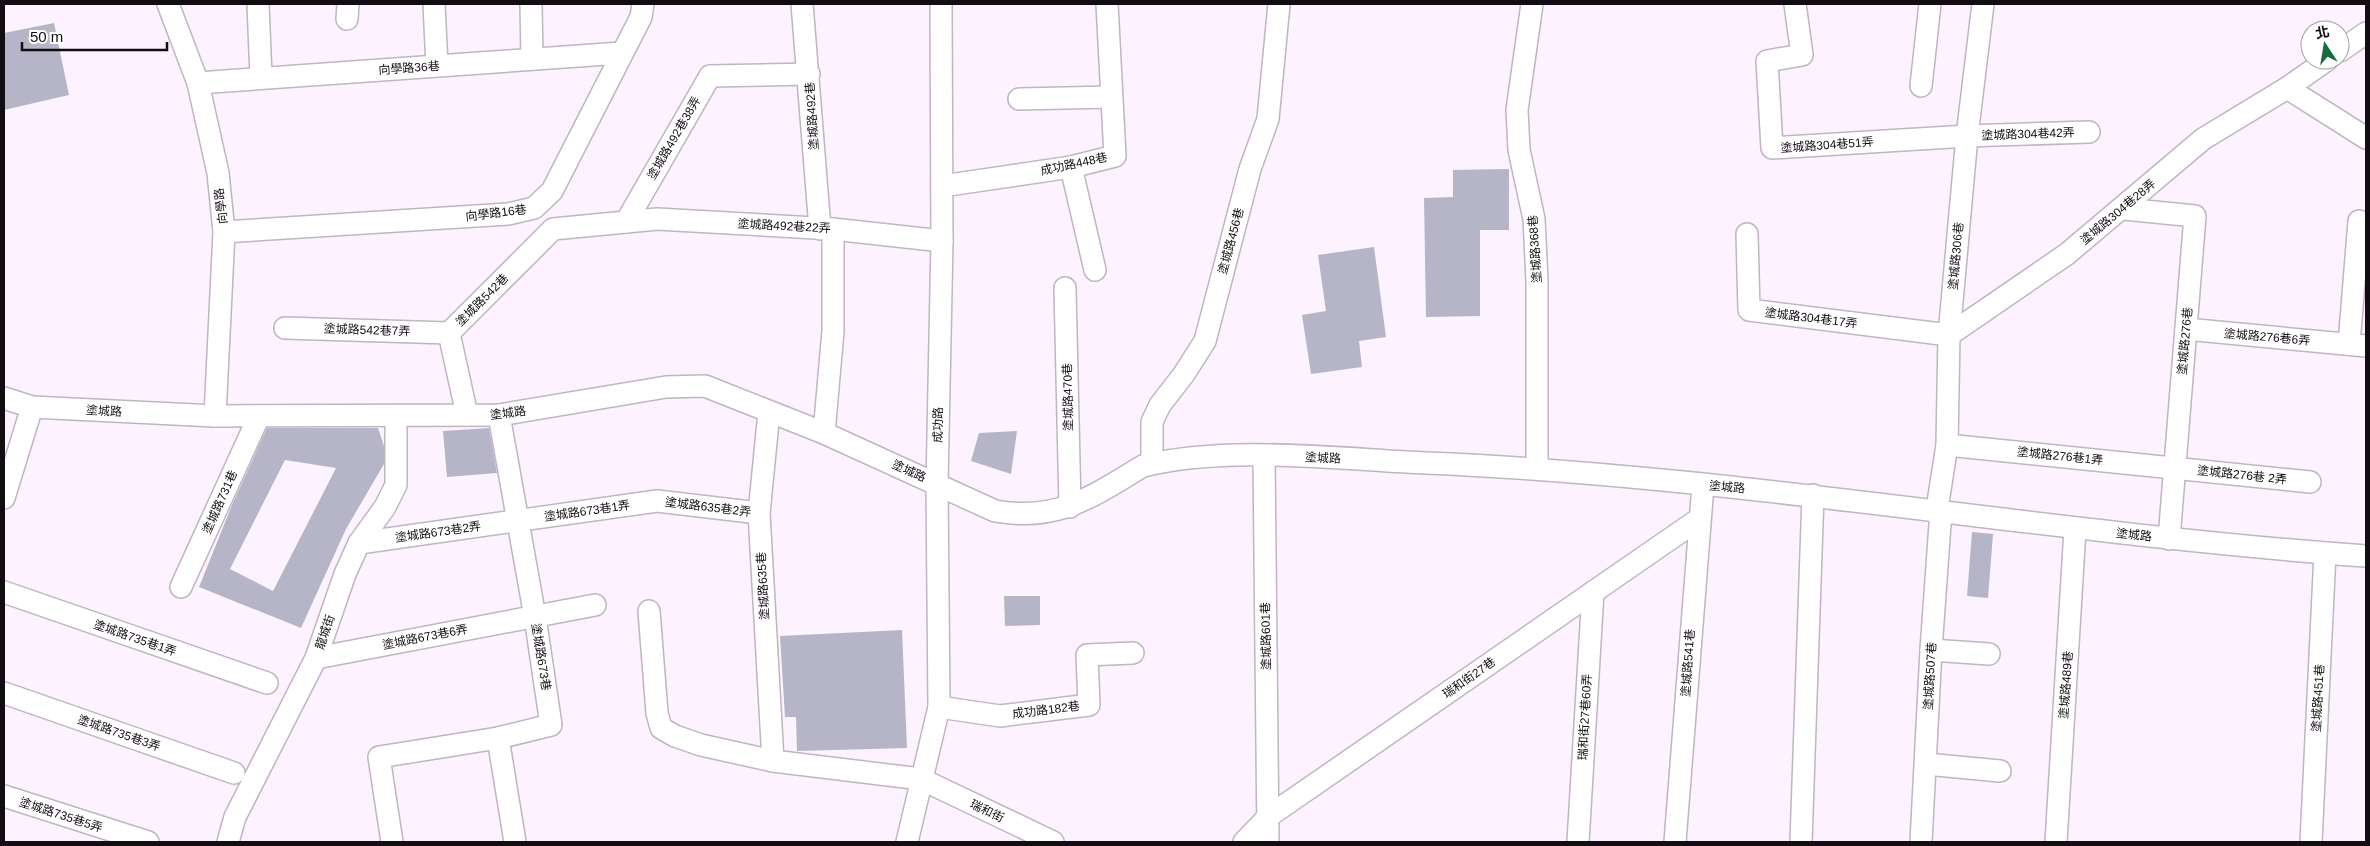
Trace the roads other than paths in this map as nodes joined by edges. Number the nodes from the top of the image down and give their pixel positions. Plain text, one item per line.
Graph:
1 (168, 4) edge
2 (258, 4) edge
3 (434, 4) edge
4 (531, 4) edge
5 (643, 4) edge
6 (802, 4) edge
7 (942, 4) edge
8 (1107, 4) edge
9 (1279, 4) edge
10 (1532, 4) edge
11 (1795, 4) edge
12 (1930, 4) edge
13 (1983, 4) edge
14 (2366, 33) edge
15 (2350, 44) edge
16 (621, 53) junction
17 (532, 59) junction
18 (437, 66) junction
19 (2313, 70) edge
20 (809, 74) junction
21 (261, 78) junction
22 (198, 82) junction
23 (1921, 86) dead end
24 (2287, 88) junction
25 (1111, 97) junction
26 (1019, 99) dead end
27 (2089, 132) dead end
28 (1967, 136) junction
29 (2366, 138) edge
30 (1071, 167) junction
31 (942, 186) junction
32 (2124, 208) junction
33 (2360, 221) dead end
34 (626, 222) junction
35 (827, 229) junction
36 (224, 232) junction
37 (1747, 234) dead end
38 (942, 241) junction
39 (1095, 270) dead end
40 (1065, 288) dead end
41 (285, 328) dead end
42 (2186, 329) junction
43 (448, 333) junction
44 (1949, 335) junction
45 (2358, 345) edge
46 (4, 398) edge
47 (32, 407) junction
48 (769, 412) junction
49 (467, 415) junction
50 (215, 416) junction
51 (259, 416) junction
52 (499, 416) junction
53 (396, 417) junction
54 (824, 433) junction
55 (1946, 445) junction
56 (1264, 456) junction
57 (1152, 464) junction
58 (1537, 468) junction
59 (2174, 468) junction
60 (2310, 482) dead end
61 (937, 484) junction
62 (1703, 485) junction
63 (1813, 495) junction
64 (4, 498) edge
65 (657, 501) joint
66 (1070, 507) junction
67 (1939, 510) junction
68 (758, 513) junction
69 (1699, 519) junction
70 (516, 520) junction
71 (2075, 528) junction
72 (2169, 539) junction
73 (359, 543) junction
74 (2326, 553) junction
75 (2366, 556) edge
76 (181, 587) dead end
77 (4, 592) edge
78 (1593, 592) junction
79 (595, 604) dead end
80 (649, 611) dead end
81 (535, 617) junction
82 (1931, 650) junction
83 (1133, 653) dead end
84 (1988, 654) dead end
85 (316, 658) junction
86 (267, 683) dead end
87 (4, 693) edge
88 (939, 706) junction
89 (498, 738) junction
90 (773, 761) junction
91 (1926, 764) junction
92 (2000, 771) dead end
93 (234, 772) dead end
94 (922, 779) junction
95 (4, 796) edge
96 (1269, 816) junction
97 (148, 842) edge
98 (228, 842) edge
99 (392, 842) edge
100 (515, 842) edge
101 (907, 842) edge
102 (1052, 842) edge
103 (1244, 842) edge
104 (1268, 842) edge
105 (1578, 842) edge
106 (1675, 842) edge
107 (1801, 842) edge
108 (1921, 842) edge
109 (2056, 842) edge
110 (2311, 842) edge

1 - 22 street, 向學路
2 - 21 street
3 - 18 street
4 - 17 street
5 - 16 street, 向學路16巷
6 - 20 street, 塗城路492巷
7 - 31 street, 成功路
8 - 25 street, 成功路448巷
9 - 57 street, 塗城路456巷
10 - 58 street, 塗城路368巷
11 - 28 street, 塗城路304巷51弄
12 - 23 street
13 - 28 street, 塗城路306巷
14 - 15 street
16 - 17 street, 向學路36巷
16 - 36 street, 向學路16巷
17 - 18 street, 向學路36巷
18 - 21 street, 向學路36巷
19 - 24 street, 塗城路304巷28弄
20 - 34 street, 塗城路492巷38弄
20 - 35 street, 塗城路492巷
21 - 22 street, 向學路36巷
22 - 36 street, 向學路
24 - 29 street
24 - 32 street, 塗城路304巷28弄
25 - 26 street
25 - 30 street, 成功路448巷
27 - 28 street, 塗城路304巷42弄
28 - 44 street, 塗城路306巷
30 - 31 street, 成功路448巷
30 - 39 street
31 - 38 street, 成功路
32 - 42 street, 塗城路276巷
32 - 44 street, 塗城路304巷28弄
33 - 45 street, 塗城路276巷6弄
34 - 35 street, 塗城路492巷22弄
34 - 43 street, 塗城路542巷
35 - 38 street, 塗城路492巷22弄
35 - 54 street, 塗城路492巷
36 - 50 street, 向學路
37 - 44 street, 塗城路304巷17弄
38 - 61 street, 成功路
40 - 66 street, 塗城路470巷
41 - 43 street, 塗城路542巷7弄
42 - 45 street, 塗城路276巷6弄
42 - 59 street, 塗城路276巷
43 - 49 street, 塗城路542巷
44 - 55 street, 塗城路306巷
46 - 47 street, 塗城路
47 - 50 street, 塗城路
47 - 64 street
48 - 52 street, 塗城路
48 - 54 street, 塗城路
48 - 68 street, 塗城路635巷
49 - 52 street, 塗城路
49 - 53 street, 塗城路
50 - 51 street, 塗城路
51 - 53 street, 塗城路
51 - 76 street, 塗城路731巷
52 - 70 street, 塗城路673巷
53 - 73 street, 龍城街
54 - 61 street, 塗城路
55 - 59 street, 塗城路276巷1弄
55 - 67 street, 塗城路306巷
56 - 57 street, 塗城路
56 - 58 street, 塗城路
56 - 96 street, 塗城路601巷
57 - 66 street, 塗城路
58 - 62 street, 塗城路
59 - 60 street, 塗城路276巷 2弄
59 - 72 street, 塗城路276巷
61 - 66 street, 塗城路
61 - 88 street, 成功路
62 - 63 street, 塗城路
62 - 69 street, 塗城路541巷
63 - 67 street, 塗城路
63 - 107 street
65 - 68 street, 塗城路635巷2弄
65 - 70 street, 塗城路673巷1弄
67 - 71 street, 塗城路
67 - 82 street, 塗城路507巷
68 - 90 street, 塗城路635巷
69 - 78 street, 瑞和街27巷
69 - 106 street, 塗城路541巷
70 - 73 street, 塗城路673巷2弄
70 - 81 street, 塗城路673巷
71 - 72 street, 塗城路
71 - 109 street, 塗城路489巷
72 - 74 street, 塗城路
73 - 85 street, 龍城街
74 - 75 street, 塗城路
74 - 110 street, 塗城路451巷
77 - 86 street, 塗城路735巷1弄
78 - 96 street, 瑞和街27巷
78 - 105 street, 瑞和街27巷60弄
79 - 81 street, 塗城路673巷6弄
80 - 90 street, 瑞和街
81 - 85 street, 塗城路673巷6弄
81 - 89 street, 塗城路673巷
82 - 84 street
82 - 91 street, 塗城路507巷
83 - 88 street, 成功路182巷
85 - 98 street, 龍城街
87 - 93 street, 塗城路735巷3弄
88 - 94 street, 成功路
89 - 99 street, 塗城路673巷
89 - 100 street
90 - 94 street, 瑞和街
91 - 92 street
91 - 108 street, 塗城路507巷
94 - 101 street, 成功路
94 - 102 street, 瑞和街
95 - 97 street, 塗城路735巷5弄
96 - 103 street, 瑞和街27巷
96 - 104 street, 塗城路601巷

